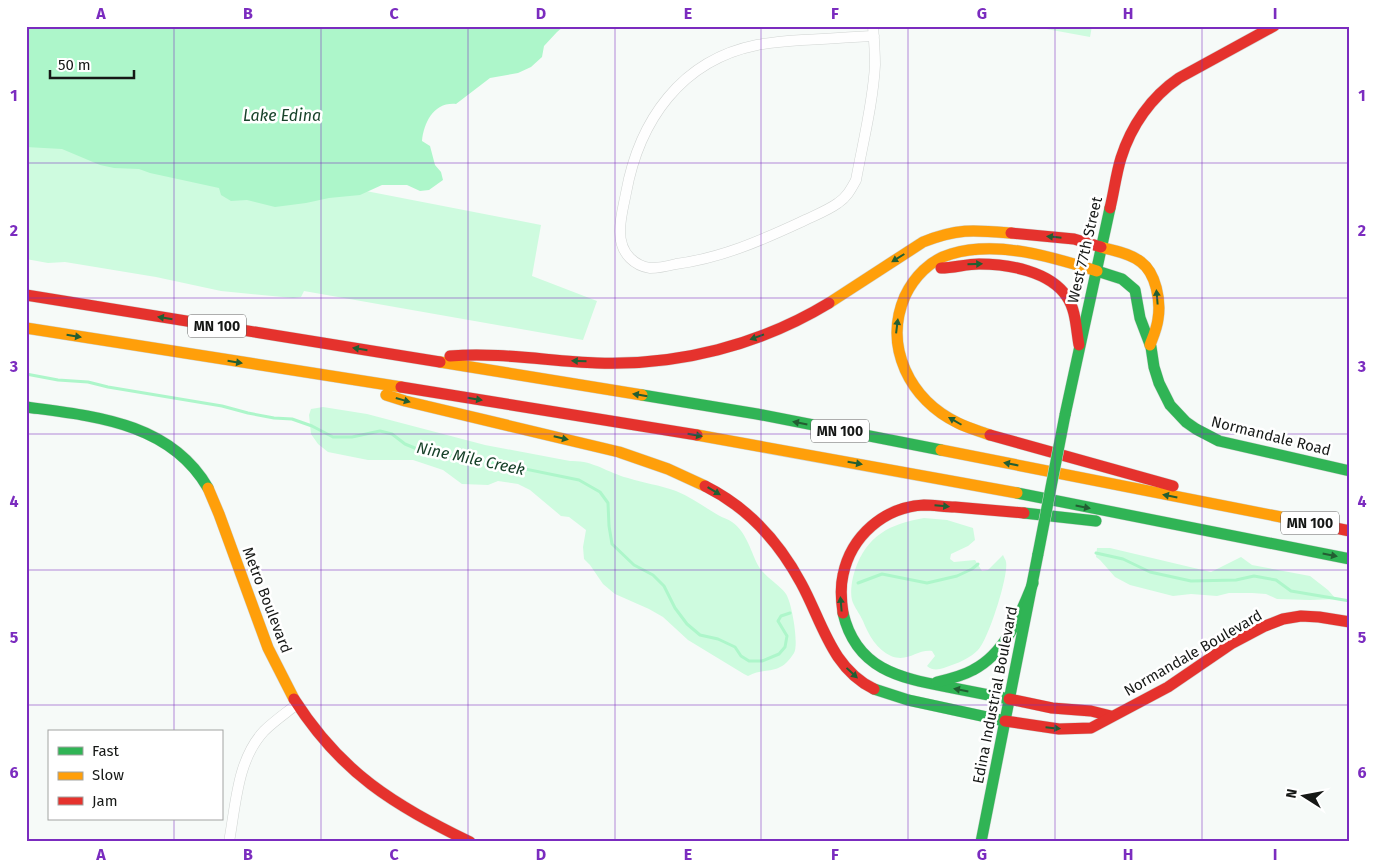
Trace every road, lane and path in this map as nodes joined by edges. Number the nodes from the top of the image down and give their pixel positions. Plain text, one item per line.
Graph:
1 (1274, 26) edge
2 (874, 31) edge
3 (1101, 247) junction
4 (927, 266) junction
5 (1097, 271) junction
6 (26, 295) edge
7 (26, 328) edge
8 (1079, 345) junction
9 (1150, 345) junction
10 (408, 357) junction
11 (323, 376) junction
12 (26, 407) edge
13 (1350, 471) edge
14 (1269, 516) junction
15 (1350, 531) edge
16 (1310, 551) junction
17 (1038, 554) joint
18 (1350, 559) edge
19 (1032, 583) junction
20 (1350, 622) edge
21 (929, 683) junction
22 (1009, 699) junction
23 (298, 704) junction
24 (1111, 716) junction
25 (1005, 721) junction
26 (229, 842) edge
27 (470, 842) edge
28 (981, 842) edge

1 - 3 main road, West 77th Street
2 - 2 street
3 - 5 main road, West 77th Street
9 -> 3 main road, Normandale Road
3 -> 10 main road, Normandale Road
4 - 5 main road, Normandale Road
4 -> 8 main road
14 -> 4 main road
5 - 8 main road, West 77th Street
5 - 9 main road, Normandale Road
10 -> 6 main road, MN 100
7 -> 11 main road, MN 100
8 - 17 main road, West 77th Street, bridge
9 - 13 main road, Normandale Road
14 -> 10 main road, MN 100
11 -> 16 main road, MN 100
11 -> 25 main road, Normandale Boulevard
12 - 23 main road, Metro Boulevard
14 - 15 main road, MN 100
16 -> 18 main road, MN 100
21 -> 16 main road
17 - 19 main road, Edina Industrial Boulevard
19 - 21 main road
19 - 22 main road, Edina Industrial Boulevard
20 - 24 main road, Normandale Boulevard
22 -> 21 main road
22 - 24 main road
22 - 25 main road, Edina Industrial Boulevard
23 - 26 street
23 - 27 main road, Metro Boulevard
25 -> 24 main road, Normandale Boulevard
25 - 28 main road, Edina Industrial Boulevard

